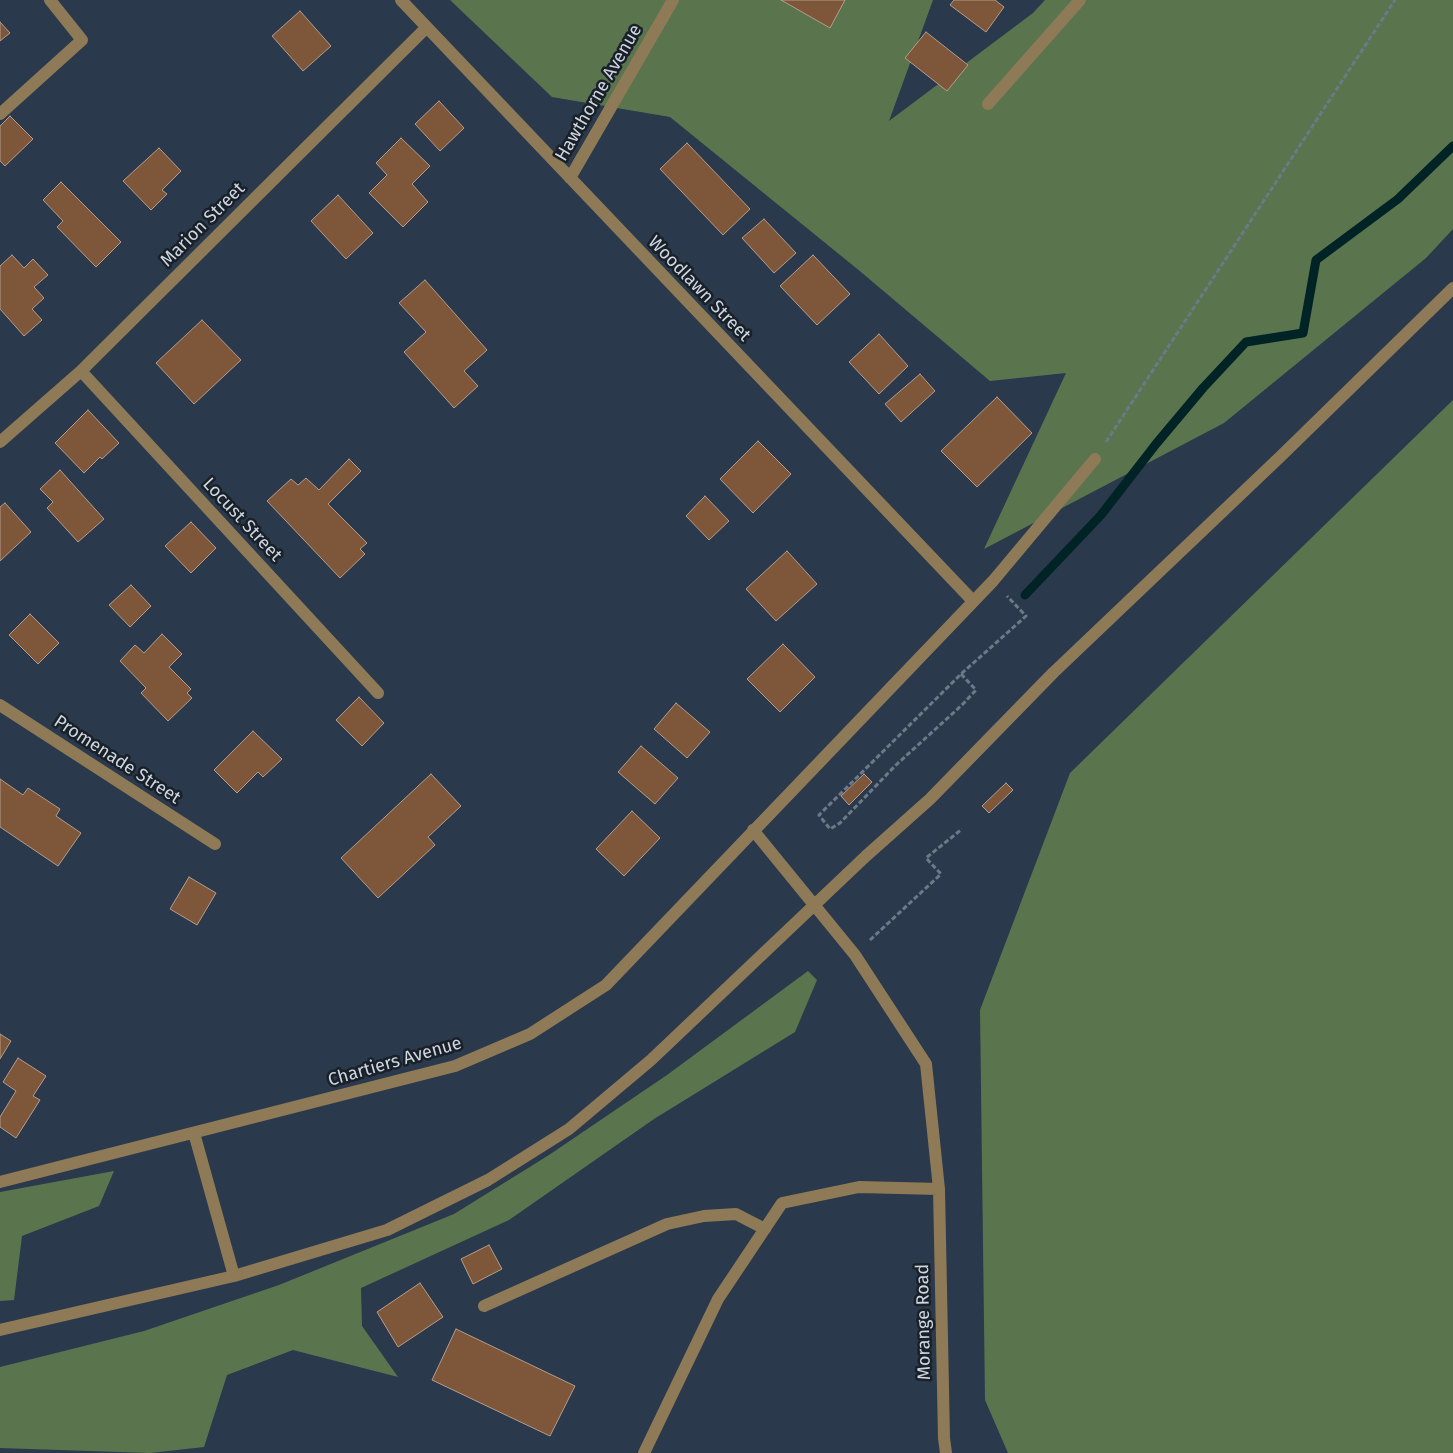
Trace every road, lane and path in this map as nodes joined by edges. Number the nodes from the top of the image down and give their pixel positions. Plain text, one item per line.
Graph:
1 (50, 0) edge
2 (401, 0) edge
3 (673, 0) edge
4 (1080, 0) edge
5 (1395, 0) edge
6 (426, 28) junction
7 (988, 104) dead end
8 (0, 114) edge
9 (570, 178) junction
10 (1453, 288) edge
11 (81, 371) junction
12 (0, 442) edge
13 (1095, 459) joint
14 (993, 581) junction
15 (973, 601) junction
16 (961, 674) junction
17 (378, 693) dead end
18 (0, 705) edge
19 (962, 829) dead end
20 (753, 830) junction
21 (215, 844) dead end
22 (875, 935) dead end
23 (194, 1133) junction
24 (0, 1171) edge
25 (14, 1179) junction
26 (0, 1182) edge
27 (939, 1189) junction
28 (765, 1229) junction
29 (234, 1276) junction
30 (484, 1306) dead end
31 (0, 1330) edge
32 (644, 1453) edge
33 (946, 1453) edge

1 - 8 street
2 - 6 street, Woodlawn Street
3 - 9 street, Hawthorne Avenue
4 - 7 street
5 - 13 path
6 - 9 street, Woodlawn Street
6 - 11 street, Marion Street
9 - 15 street, Woodlawn Street
10 - 29 street
11 - 12 street, Marion Street
11 - 17 street, Locust Street
13 - 14 street, Chartiers Avenue
14 - 15 street, Chartiers Avenue
14 - 16 path
15 - 20 street, Chartiers Avenue
16 - 16 path
18 - 21 street, Promenade Street
19 - 22 path
20 - 23 street, Chartiers Avenue
20 - 27 street, Morange Road
23 - 25 street, Chartiers Avenue
23 - 29 street
24 - 25 street
25 - 26 street, Chartiers Avenue
27 - 28 street
27 - 33 street, Morange Road
28 - 30 street
28 - 32 street
29 - 31 street

